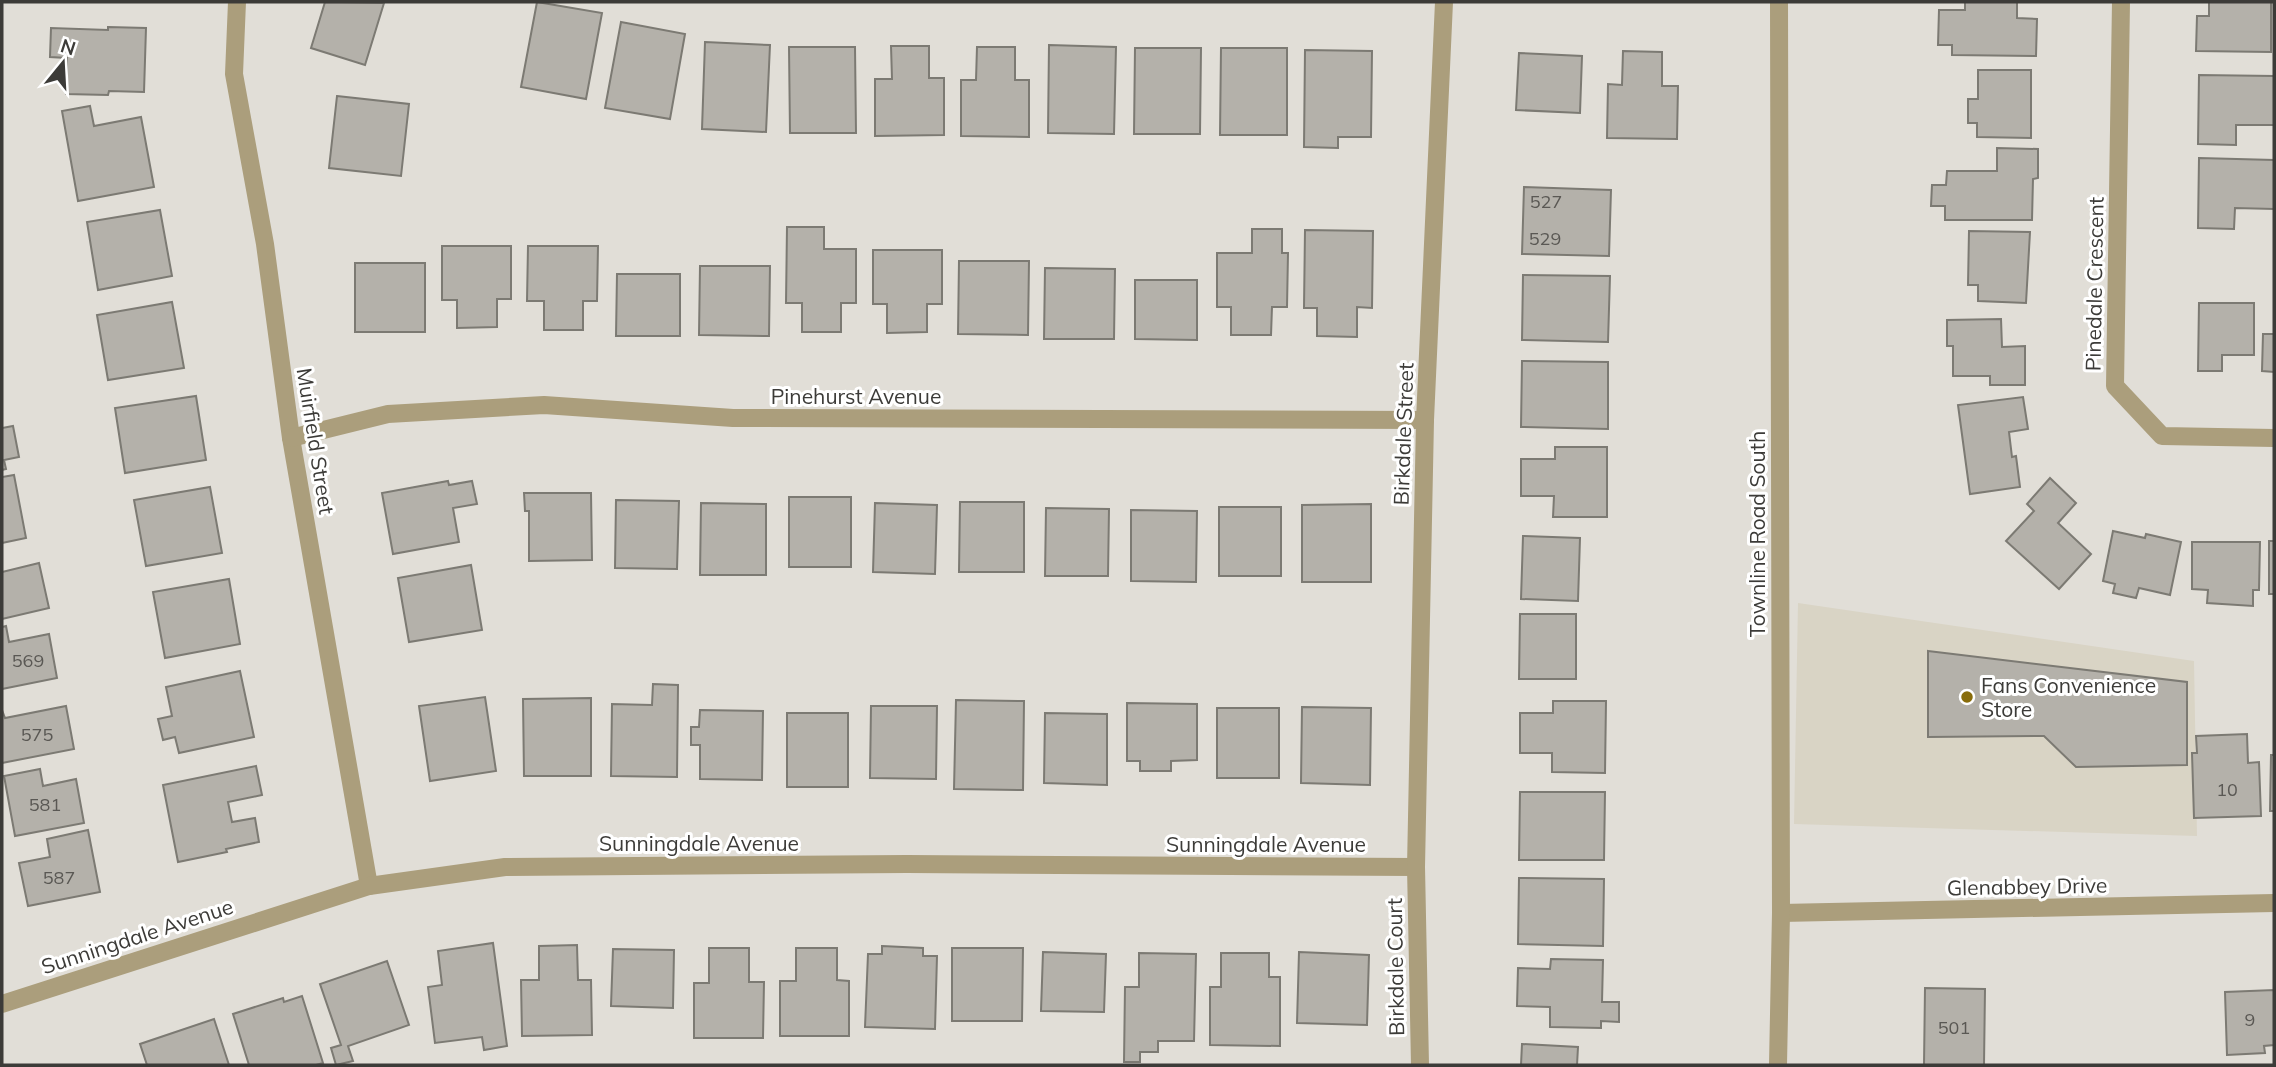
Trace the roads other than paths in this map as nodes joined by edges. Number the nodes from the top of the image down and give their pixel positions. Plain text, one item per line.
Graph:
1 (237, 2) edge
2 (1444, 2) edge
3 (1779, 2) edge
4 (2121, 2) edge
5 (1425, 420) junction
6 (291, 438) junction
7 (2274, 438) edge
8 (1416, 867) junction
9 (369, 886) junction
10 (2274, 903) edge
11 (1781, 912) junction
12 (2, 1004) edge
13 (1420, 1065) edge
14 (1778, 1065) edge

1 - 6 street, Muirfield Street
2 - 5 street, Birkdale Street
3 - 11 street, Townline Road South
4 - 7 street, Pinedale Crescent
5 - 6 street, Pinehurst Avenue
5 - 8 street, Birkdale Street
6 - 9 street, Muirfield Street
8 - 9 street, Sunningdale Avenue
8 - 13 street, Birkdale Court
9 - 12 street, Sunningdale Avenue
10 - 11 street, Glenabbey Drive
11 - 14 street, Townline Road South

